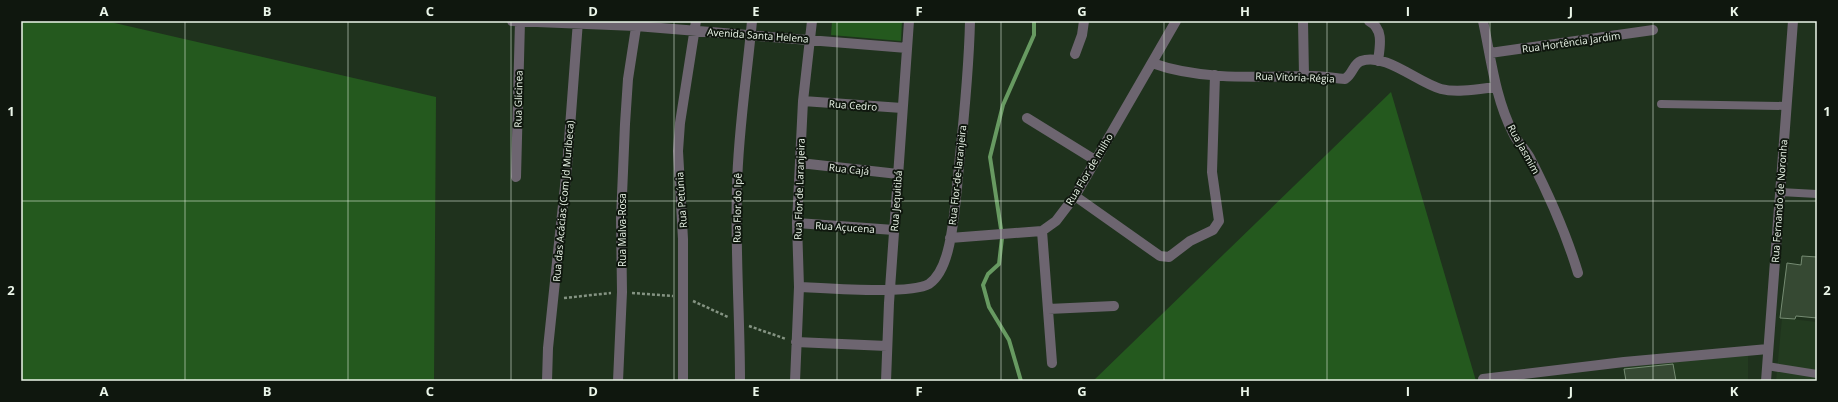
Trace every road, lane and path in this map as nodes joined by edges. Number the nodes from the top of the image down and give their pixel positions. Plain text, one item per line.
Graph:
1 (517, 21) edge
2 (752, 21) edge
3 (812, 21) edge
4 (910, 21) edge
5 (970, 21) edge
6 (1084, 21) edge
7 (1176, 21) edge
8 (1303, 21) edge
9 (1369, 21) edge
10 (1483, 21) edge
11 (1793, 21) edge
12 (578, 23) edge
13 (637, 24) edge
14 (696, 26) edge
15 (1652, 30) dead end
16 (751, 35) junction
17 (811, 39) junction
18 (908, 48) junction
19 (1490, 53) junction
20 (1075, 54) dead end
21 (1378, 61) junction
22 (1152, 63) junction
23 (1215, 75) junction
24 (1304, 76) junction
25 (1496, 87) junction
26 (803, 101) junction
27 (1661, 104) dead end
28 (1787, 106) junction
29 (902, 108) junction
30 (1027, 118) dead end
31 (1095, 160) junction
32 (800, 163) junction
33 (898, 174) junction
34 (516, 177) dead end
35 (1780, 192) junction
36 (1817, 194) edge
37 (1075, 196) junction
38 (797, 223) junction
39 (894, 230) junction
40 (1042, 231) junction
41 (950, 238) junction
42 (1578, 273) dead end
43 (799, 287) junction
44 (890, 289) junction
45 (1114, 306) dead end
46 (1048, 309) junction
47 (796, 342) junction
48 (887, 346) junction
49 (1768, 349) junction
50 (1052, 364) dead end
51 (1767, 366) junction
52 (1817, 374) edge
53 (1484, 379) dead end
54 (547, 381) edge
55 (618, 381) edge
56 (683, 381) edge
57 (740, 381) edge
58 (795, 381) edge
59 (886, 381) edge
60 (1766, 381) edge

1 - 12 street, Avenida Santa Helena
1 - 34 street, Rua Glicinea
2 - 16 street, Rua Flor do Ipê
3 - 17 street, Rua Flor de Laranjeira
4 - 18 street, Rua Jequitibá
5 - 41 street, Rua Flor-de-laranjeira
6 - 20 street
7 - 22 street, Rua Flor de milho
8 - 24 street
9 - 21 street
10 - 19 street, Rua Jasmim
11 - 28 street, Rua Fernando de Noronha
12 - 13 street, Avenida Santa Helena
12 - 54 street, Rua das Acácias (Com Jd Muribeca)
13 - 14 street, Avenida Santa Helena
13 - 55 street, Rua Malva-Rosa
14 - 16 street, Avenida Santa Helena
14 - 56 street, Rua Petúnia
15 - 19 street, Rua Hortência Jardim
16 - 17 street, Avenida Santa Helena
16 - 57 street, Rua Flor do Ipê
17 - 18 street, Avenida Santa Helena
17 - 26 street, Rua Flor de Laranjeira
18 - 29 street, Rua Jequitibá
19 - 25 street, Rua Jasmim
21 - 24 street, Rua Vitória-Régia
21 - 25 street, Rua Vitória-Régia
22 - 23 street, Rua Vitória-Régia
22 - 31 street, Rua Flor de milho
23 - 24 street, Rua Vitória-Régia
23 - 37 street
25 - 42 street, Rua Jasmim
26 - 29 street, Rua Cedro
26 - 32 street, Rua Flor de Laranjeira
27 - 28 lane
28 - 35 street, Rua Fernando de Noronha
29 - 33 street, Rua Jequitibá
30 - 31 street, Rua Flor de milho
31 - 37 street, Rua Flor de milho
32 - 33 street, Rua Cajá
32 - 38 street, Rua Flor de Laranjeira
33 - 39 street, Rua Jequitibá
35 - 36 lane
35 - 49 street, Rua Fernando de Noronha
37 - 40 street, Rua Flor de milho
38 - 39 street, Rua Açucena
38 - 43 street, Rua Flor de Laranjeira
39 - 44 street, Rua Jequitibá
40 - 41 street
40 - 46 street
41 - 44 street, Rua Flor-de-laranjeira
43 - 44 street, Rua Flor-de-laranjeira
43 - 47 street, Rua Flor de Laranjeira
44 - 48 street, Rua Jequitibá
45 - 46 street
46 - 50 street
47 - 48 street
47 - 58 street, Rua Flor de Laranjeira
48 - 59 street, Rua Jequitibá
49 - 51 street, Rua Fernando de Noronha
49 - 53 street
51 - 52 lane
51 - 60 street, Rua Fernando de Noronha

